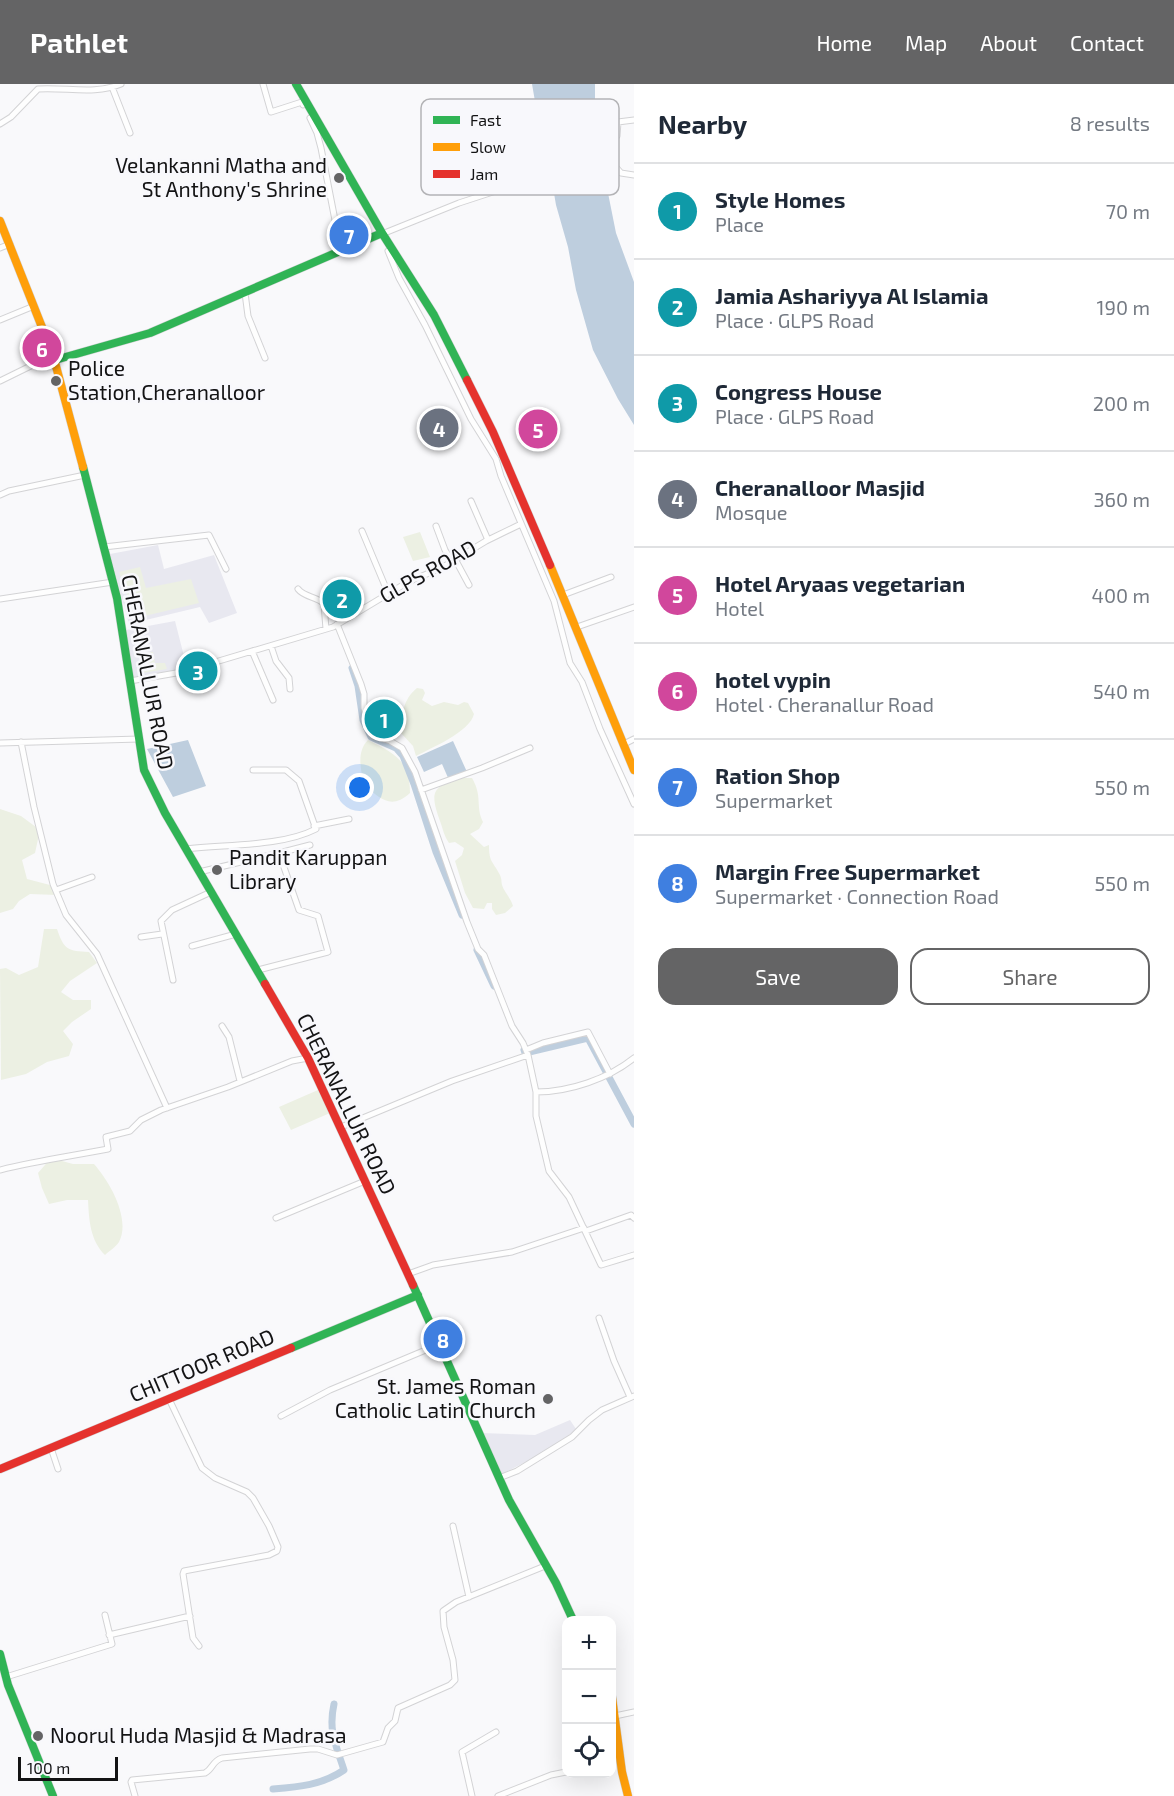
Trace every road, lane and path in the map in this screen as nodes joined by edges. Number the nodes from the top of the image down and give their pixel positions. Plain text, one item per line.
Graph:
1 (121, 84) edge
2 (263, 84) edge
3 (296, 84) edge
4 (112, 87) junction
5 (634, 120) edge
6 (619, 122) edge
7 (0, 124) edge
8 (130, 133) dead end
9 (619, 171) edge
10 (634, 175) edge
11 (484, 195) edge
12 (0, 221) edge
13 (381, 233) junction
14 (10, 244) junction
15 (0, 248) edge
16 (341, 251) junction
17 (245, 293) junction
18 (34, 306) junction
19 (0, 320) edge
20 (54, 357) junction
21 (265, 358) dead end
22 (0, 381) edge
23 (85, 475) junction
24 (0, 495) edge
25 (471, 501) dead end
26 (521, 524) junction
27 (436, 526) dead end
28 (362, 531) dead end
29 (488, 540) junction
30 (104, 548) junction
31 (454, 560) junction
32 (226, 569) dead end
33 (611, 577) dead end
34 (113, 582) junction
35 (469, 585) dead end
36 (298, 590) dead end
37 (388, 593) junction
38 (562, 595) junction
39 (0, 599) edge
40 (634, 607) edge
41 (336, 625) junction
42 (577, 627) junction
43 (326, 630) junction
44 (271, 646) junction
45 (252, 651) junction
46 (130, 681) junction
47 (290, 689) dead end
48 (273, 700) dead end
49 (139, 739) junction
50 (634, 739) edge
51 (21, 742) junction
52 (0, 743) edge
53 (624, 744) junction
54 (530, 748) dead end
55 (253, 770) dead end
56 (634, 770) edge
57 (421, 790) junction
58 (634, 804) edge
59 (349, 819) dead end
60 (314, 826) junction
61 (309, 845) dead end
62 (186, 849) junction
63 (279, 853) junction
64 (199, 872) junction
65 (92, 877) dead end
66 (56, 890) junction
67 (211, 892) junction
68 (162, 934) junction
69 (236, 934) junction
70 (141, 937) dead end
71 (192, 946) dead end
72 (258, 970) junction
73 (173, 980) dead end
74 (222, 1026) dead end
75 (527, 1053) junction
76 (308, 1058) junction
77 (634, 1058) edge
78 (608, 1075) junction
79 (240, 1081) junction
80 (536, 1092) junction
81 (167, 1108) junction
82 (341, 1127) junction
83 (0, 1170) edge
84 (365, 1181) junction
85 (276, 1218) dead end
86 (634, 1218) edge
87 (585, 1230) junction
88 (634, 1255) edge
89 (408, 1274) junction
90 (418, 1295) junction
91 (599, 1318) dead end
92 (440, 1344) junction
93 (632, 1397) edge
94 (169, 1400) junction
95 (281, 1416) dead end
96 (51, 1448) junction
97 (0, 1469) edge
98 (58, 1469) dead end
99 (499, 1478) junction
100 (453, 1526) dead end
101 (546, 1566) junction
102 (469, 1597) junction
103 (105, 1615) dead end
104 (190, 1616) junction
105 (571, 1616) edge
106 (110, 1635) junction
107 (199, 1646) dead end
108 (0, 1654) edge
109 (6, 1677) junction
110 (634, 1712) edge
111 (616, 1716) edge
112 (616, 1724) edge
113 (496, 1732) dead end
114 (620, 1761) junction
115 (616, 1762) edge
116 (562, 1773) edge
117 (53, 1796) edge
118 (135, 1796) edge
119 (472, 1796) edge
120 (498, 1796) edge
121 (628, 1796) edge

1 - 4 street
2 - 16 street
3 - 13 main road
4 - 7 street
4 - 8 street
5 - 6 street
9 - 10 street
11 - 13 street
12 - 14 main road, CHERANALLUR ROAD
13 - 16 main road
13 - 26 street
13 - 38 main road
14 - 15 street
14 - 18 main road, CHERANALLUR ROAD
16 - 17 main road
17 - 20 main road
17 - 21 street
18 - 19 street
18 - 20 main road, CHERANALLUR ROAD
20 - 22 street
20 - 23 main road, CHERANALLUR ROAD
23 - 24 street
23 - 30 main road, CHERANALLUR ROAD
25 - 29 street
26 - 29 street, GLPS ROAD
26 - 58 street
27 - 31 street
28 - 37 street
29 - 31 street, GLPS ROAD
30 - 32 street
30 - 34 main road, CHERANALLUR ROAD
31 - 35 street
31 - 37 street, GLPS ROAD
33 - 38 street
34 - 39 street
34 - 46 main road, CHERANALLUR ROAD
36 - 43 street
37 - 41 street, GLPS ROAD
38 - 42 main road
40 - 42 street
41 - 43 street, GLPS ROAD
41 - 57 street
42 - 53 main road
43 - 44 street, GLPS ROAD
44 - 45 street, GLPS ROAD
44 - 47 street
45 - 46 street, GLPS ROAD
45 - 48 street
46 - 49 main road, CHERANALLUR ROAD
49 - 51 street
49 - 62 main road, CHERANALLUR ROAD
50 - 53 street
51 - 52 street
51 - 66 street
53 - 56 main road
54 - 57 street
55 - 60 street
57 - 75 street
59 - 60 street
60 - 62 street
61 - 63 street
62 - 64 main road, CHERANALLUR ROAD
63 - 64 street
63 - 72 street
64 - 67 main road, CHERANALLUR ROAD
65 - 66 street
66 - 81 street
67 - 68 street
67 - 69 main road, CHERANALLUR ROAD
68 - 70 street
68 - 73 street
69 - 71 street
69 - 72 main road, CHERANALLUR ROAD
72 - 76 main road, CHERANALLUR ROAD
74 - 79 street
75 - 78 street
75 - 80 street
75 - 82 street
76 - 79 street
76 - 82 main road, CHERANALLUR ROAD
77 - 78 street
78 - 80 street
79 - 81 street
80 - 87 street
81 - 83 street
82 - 84 main road, CHERANALLUR ROAD
84 - 85 street
84 - 89 main road, CHERANALLUR ROAD
86 - 87 street
87 - 88 street
87 - 89 street
89 - 90 main road, CHERANALLUR ROAD
90 - 92 main road, CHERANALLUR ROAD
90 - 94 main road, CHITTOOR ROAD
91 - 93 street
92 - 95 street
92 - 99 main road, CHERANALLUR ROAD
93 - 99 street
94 - 96 main road, CHITTOOR ROAD
94 - 104 street
96 - 97 main road, CHITTOOR ROAD
96 - 98 street
99 - 101 main road, CHERANALLUR ROAD
100 - 102 street
101 - 102 street
101 - 105 main road, CHERANALLUR ROAD
102 - 118 street
103 - 106 street
104 - 106 street
104 - 107 street
106 - 109 street
108 - 109 main road
109 - 117 main road
110 - 111 street
112 - 114 main road
113 - 119 street
114 - 115 street
114 - 121 main road
116 - 120 street

